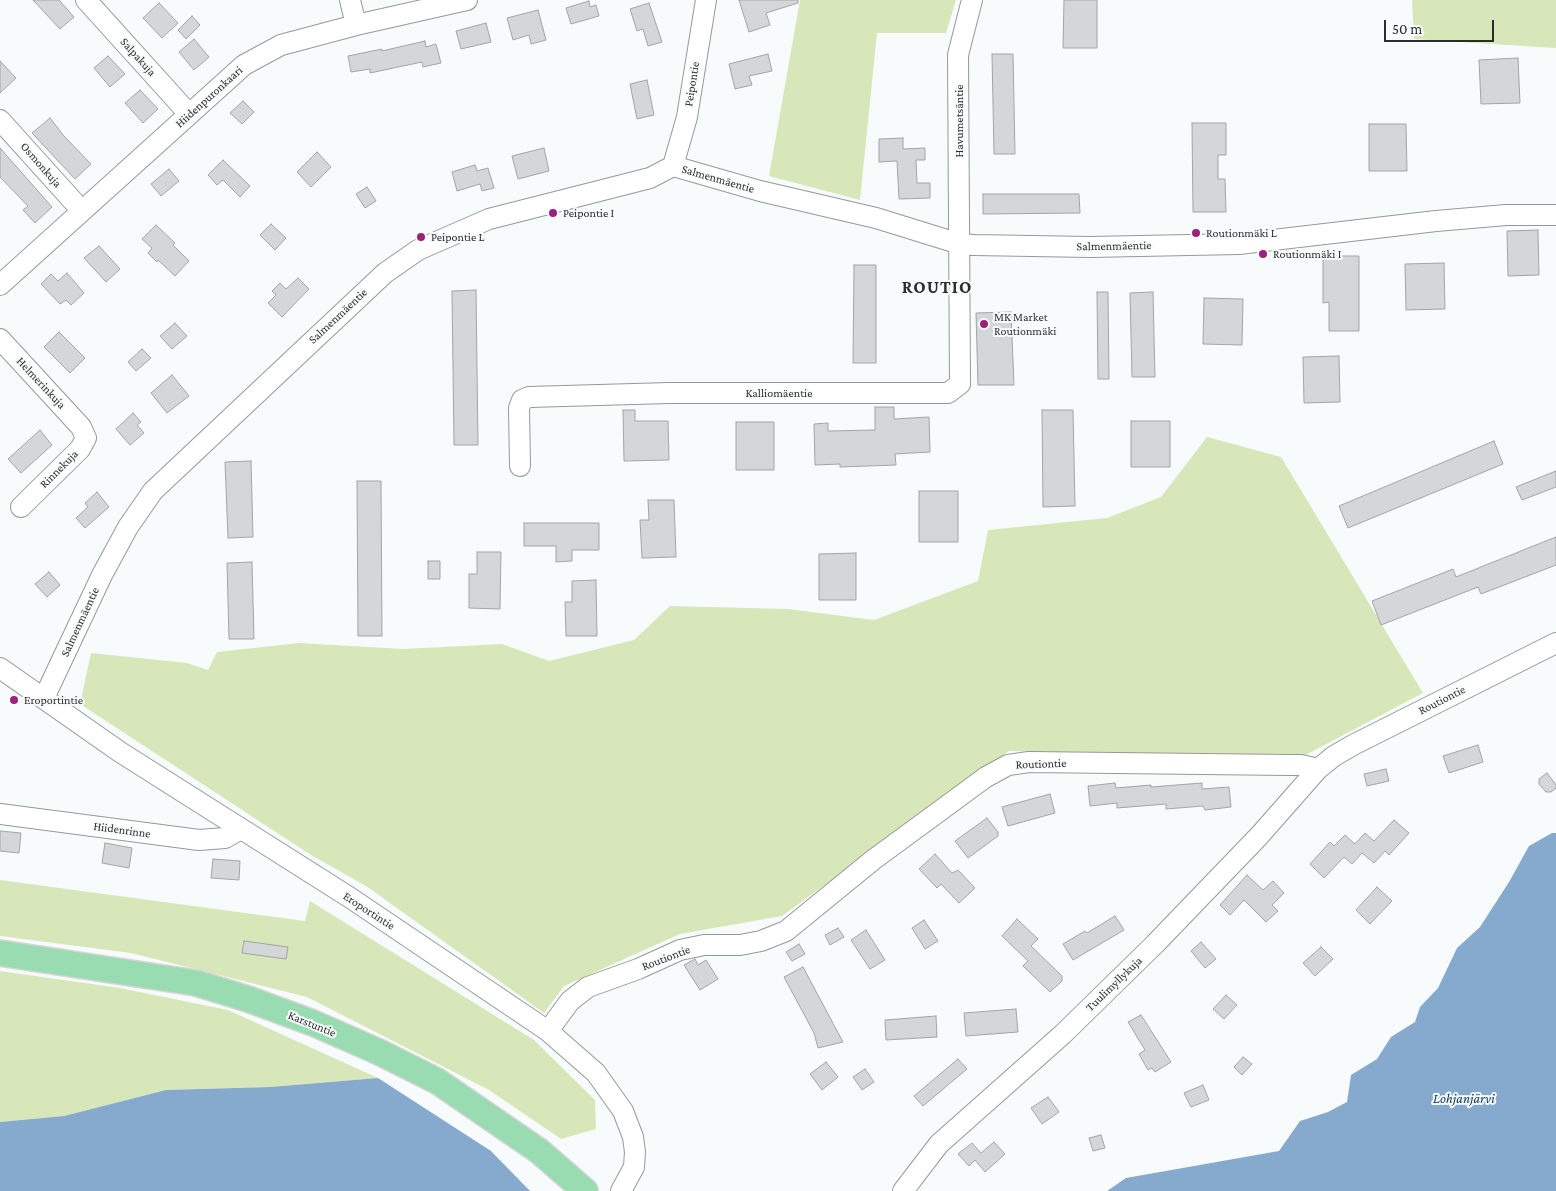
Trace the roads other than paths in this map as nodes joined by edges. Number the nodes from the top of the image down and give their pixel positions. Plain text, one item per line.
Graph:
1 (86, 0) edge
2 (350, 0) edge
3 (467, 0) edge
4 (706, 0) edge
5 (972, 0) edge
6 (356, 25) junction
7 (189, 114) junction
8 (0, 120) edge
9 (673, 166) junction
10 (82, 211) junction
11 (1556, 215) edge
12 (960, 244) junction
13 (0, 285) edge
14 (0, 339) edge
15 (81, 427) joint
16 (520, 466) dead end
17 (21, 507) dead end
18 (1556, 643) edge
19 (0, 668) edge
20 (44, 698) junction
21 (1318, 769) junction
22 (0, 814) edge
23 (241, 829) junction
24 (0, 953) edge
25 (548, 1031) junction
26 (585, 1191) edge
27 (620, 1191) edge
28 (903, 1191) edge

1 - 7 street, Salpakuja
2 - 6 street
3 - 6 street, Hiidenpuronkaari
4 - 9 street, Peipontie
5 - 12 street, Havumetsäntie
6 - 7 street, Hiidenpuronkaari
7 - 10 street, Hiidenpuronkaari
8 - 10 street, Osmonkuja
9 - 12 street, Salmenmäentie
9 - 20 street, Salmenmäentie
10 - 13 street, Hiidenpuronkaari
11 - 12 street, Salmenmäentie
12 - 16 street, Kalliomäentie
14 - 15 street, Helmerinkuja
15 - 17 street, Rinnekuja
18 - 21 street, Routiontie
19 - 20 street, Eroportintie
20 - 23 street, Eroportintie
21 - 25 street, Routiontie
21 - 28 street, Tuulimyllykuja
22 - 23 street, Hiidenrinne
23 - 25 street, Eroportintie
24 - 26 main road, Karstuntie
25 - 27 street, Eroportintie

